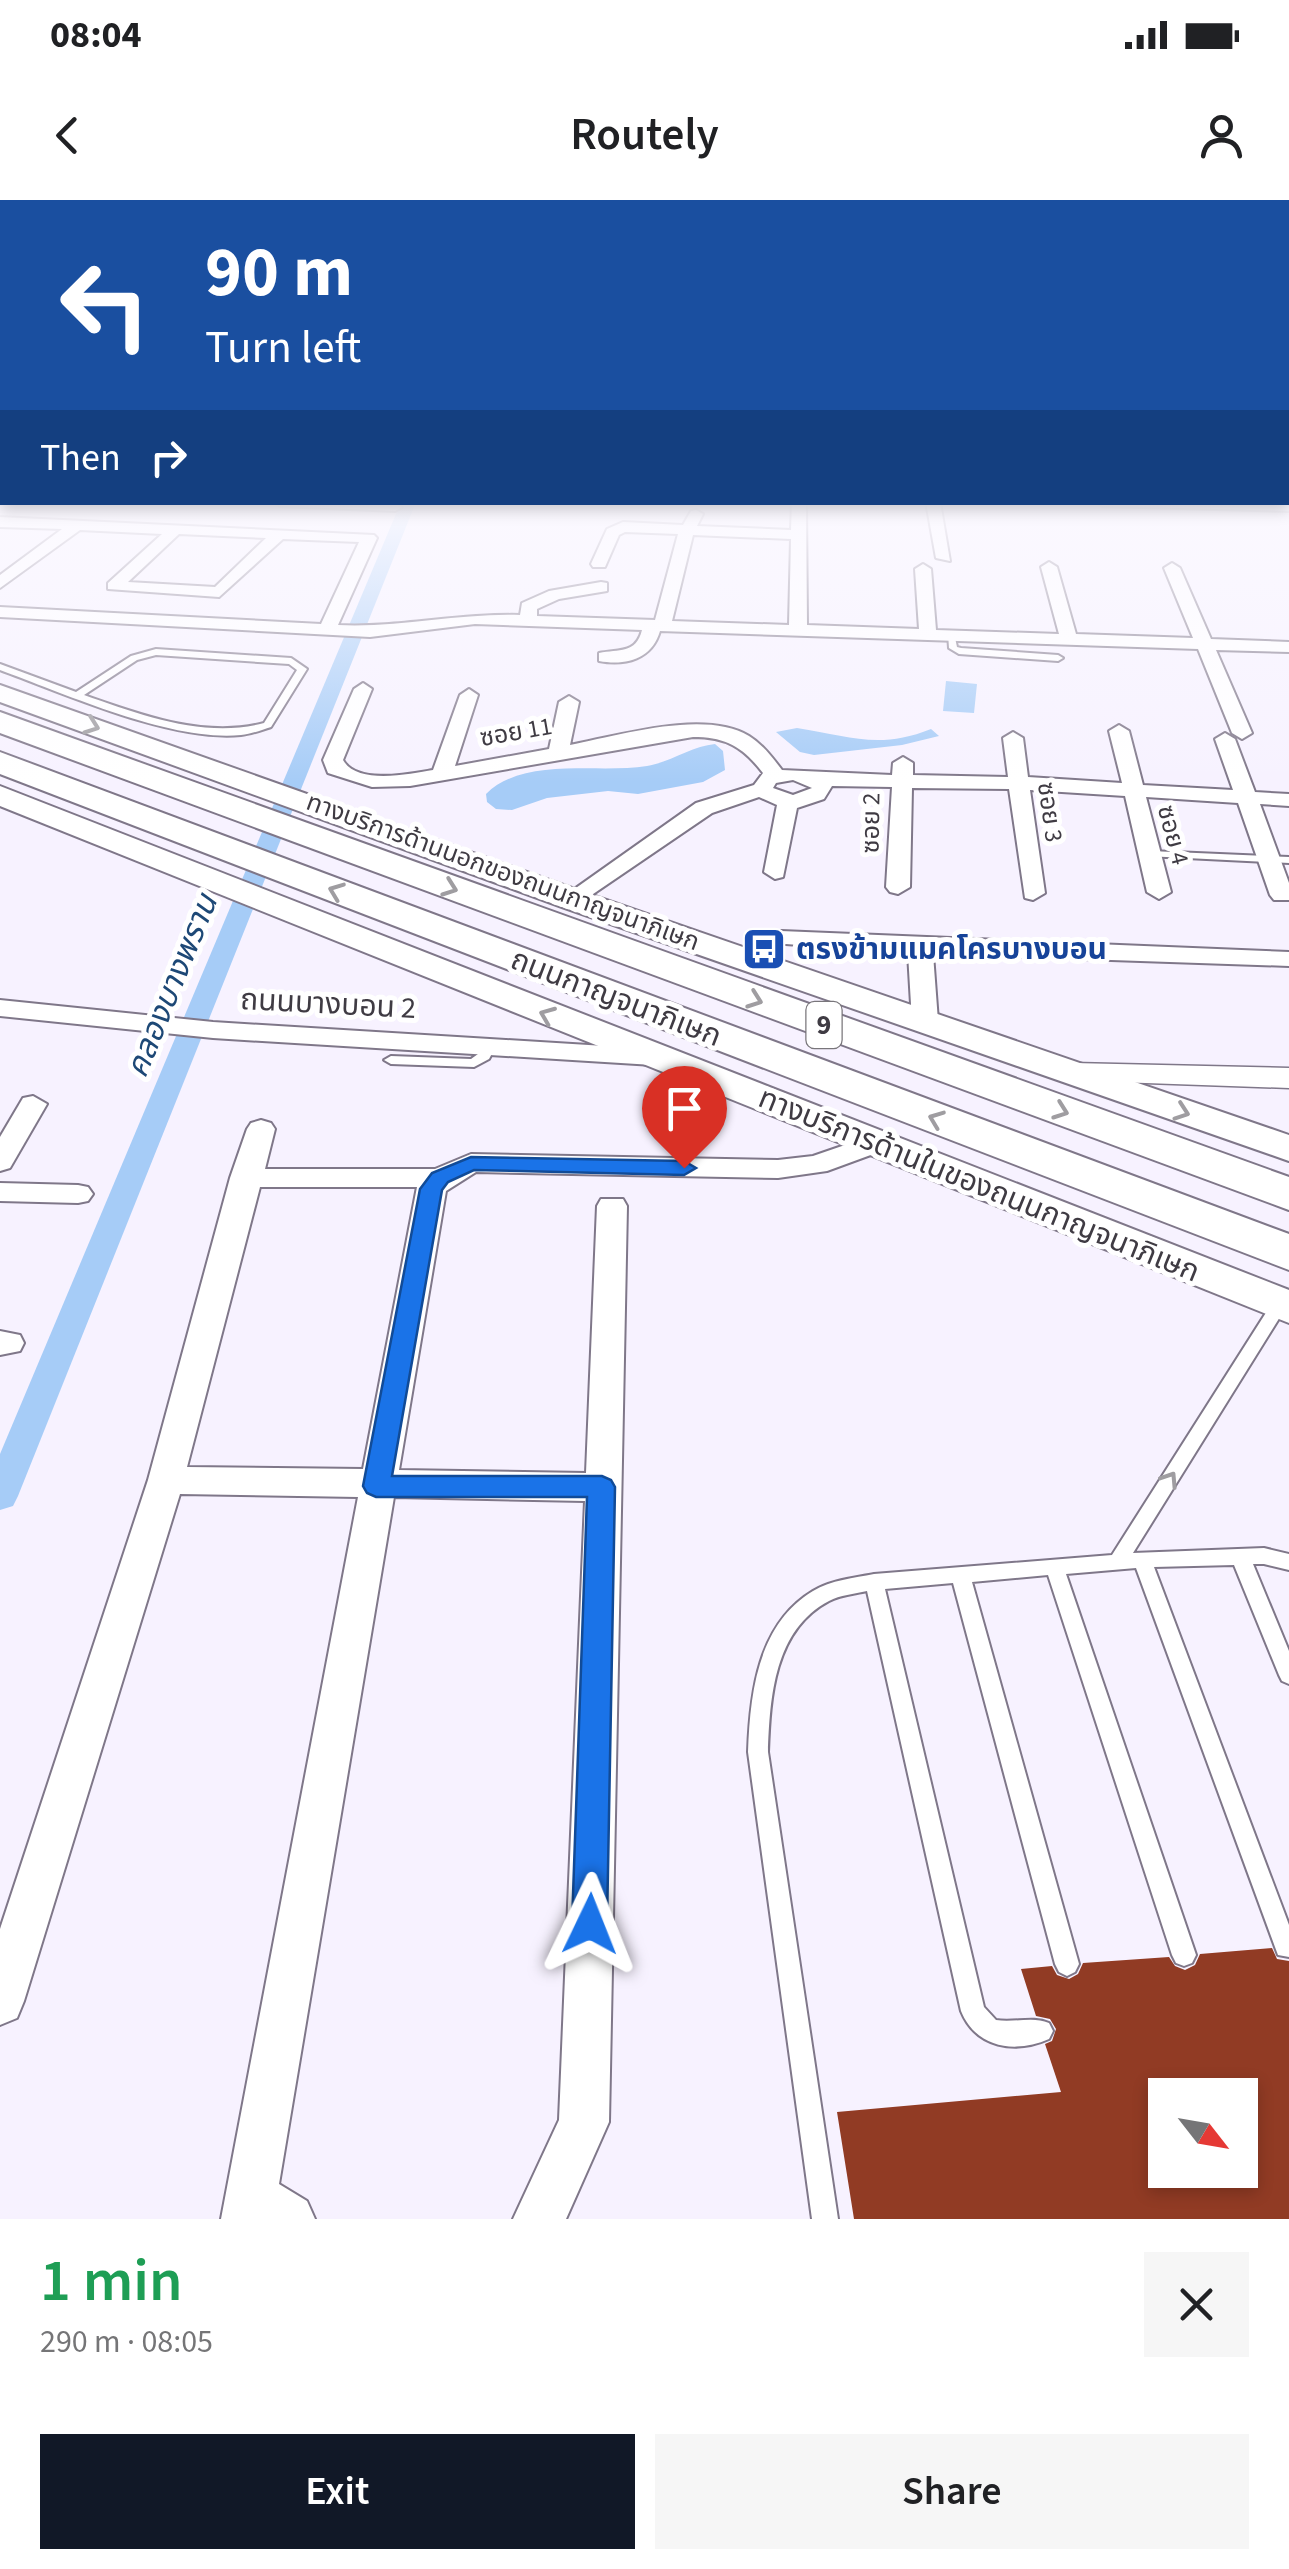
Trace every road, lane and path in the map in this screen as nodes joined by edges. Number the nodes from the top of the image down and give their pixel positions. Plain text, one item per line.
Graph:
1 (345, 595) edge
2 (561, 595) edge
3 (667, 595) edge
4 (799, 595) edge
5 (924, 595) edge
6 (1057, 595) edge
7 (1183, 595) edge
8 (0, 612) edge
9 (528, 621) junction
10 (657, 625) junction
11 (329, 630) junction
12 (798, 630) junction
13 (928, 634) junction
14 (951, 635) junction
15 (1070, 639) junction
16 (1202, 644) junction
17 (1289, 647) edge
18 (605, 657) dead end
19 (1058, 658) dead end
20 (0, 667) edge
21 (63, 688) junction
22 (363, 689) dead end
23 (79, 694) junction
24 (469, 695) dead end
25 (569, 702) dead end
26 (12, 704) edge
27 (675, 708) dead end
28 (674, 732) junction
29 (1119, 732) dead end
30 (1013, 738) dead end
31 (558, 752) junction
32 (0, 762) edge
33 (902, 769) junction
34 (442, 773) junction
35 (1018, 784) junction
36 (773, 790) junction
37 (1133, 792) junction
38 (3, 795) edge
39 (1244, 798) junction
40 (1289, 800) edge
41 (180, 831) junction
42 (362, 838) junction
43 (1150, 854) junction
44 (1279, 859) edge
45 (775, 872) dead end
46 (898, 887) dead end
47 (1159, 892) dead end
48 (1033, 893) dead end
49 (1282, 895) dead end
50 (583, 902) junction
51 (781, 938) dead end
52 (920, 946) junction
53 (1289, 959) edge
54 (0, 1008) edge
55 (925, 1021) junction
56 (489, 1046) junction
57 (654, 1057) junction
58 (392, 1060) dead end
59 (1073, 1073) junction
60 (1289, 1078) edge
61 (34, 1104) dead end
62 (261, 1129) dead end
63 (877, 1143) junction
64 (1289, 1149) edge
65 (0, 1162) edge
66 (246, 1178) junction
67 (440, 1178) junction
68 (0, 1192) edge
69 (78, 1194) dead end
70 (1289, 1194) edge
71 (612, 1206) dead end
72 (1289, 1253) edge
73 (1285, 1306) edge
74 (166, 1480) junction
75 (376, 1486) junction
76 (602, 1487) junction
77 (1240, 1556) junction
78 (1142, 1560) junction
79 (1118, 1561) junction
80 (1289, 1562) edge
81 (1054, 1566) junction
82 (960, 1574) junction
83 (874, 1582) junction
84 (1289, 1675) edge
85 (1286, 1948) dead end
86 (1184, 1956) dead end
87 (1066, 1964) dead end
88 (0, 2001) edge
89 (1041, 2031) dead end
90 (262, 2211) edge
91 (540, 2219) edge
92 (825, 2219) edge

1 - 11 street
2 - 9 street
3 - 10 street
4 - 12 street
5 - 13 street
6 - 15 street
7 - 16 street
8 - 11 street
9 - 10 street
9 - 11 street
10 - 12 street
10 - 18 street
12 - 13 street
13 - 14 street
14 - 15 street
14 - 19 lane
15 - 16 street
16 - 17 street
16 - 39 street
20 - 21 lane
21 - 23 lane
21 - 26 lane
22 - 34 street, ซอย 11
23 - 23 lane
24 - 34 street
25 - 31 street
26 - 42 highway, ถนนกาญจนาภิเษก / 9
27 - 28 street
28 - 31 street, ซอย 11
28 - 36 street, ซอย 11
29 - 37 street, ซอย 4
30 - 35 street, ซอย 3
31 - 34 street, ซอย 11
32 - 41 highway, ถนนกาญจนาภิเษก / 9
33 - 35 street
33 - 36 street
33 - 46 street, ซอย 2
35 - 37 street
35 - 48 street, ซอย 3
36 - 45 street
36 - 50 street
37 - 39 street
37 - 43 street, ซอย 4
38 - 41 highway
57 -> 38 main road, ทางบริการด้านในของถนนกาญจนาภิเษก
39 - 40 street
39 - 44 street
72 -> 41 highway, ถนนกาญจนาภิเษก / 9
42 - 50 main road, ทางบริการด้านนอกของถนนกาญจนาภิเษก
42 -> 70 highway, ถนนกาญจนาภิเษก / 9
43 - 44 lane
43 - 47 street, ซอย 4
44 - 49 street
50 - 55 main road, ทางบริการด้านนอกของถนนกาญจนาภิเษก
51 - 52 street
52 - 53 street
52 - 55 street
54 - 56 street, ถนนบางบอน 2
55 - 59 main road, ทางบริการด้านนอกของถนนกาญจนาภิเษก
56 - 57 street, ถนนบางบอน 2
56 - 58 lane
57 - 63 main road, ทางบริการด้านในของถนนกาญจนาภิเษก
59 - 60 street
59 -> 64 main road, ทางบริการด้านนอกของถนนกาญจนาภิเษก
61 - 65 street
62 - 66 street
63 - 67 street
63 - 73 main road, ทางบริการด้านในของถนนกาญจนาภิเษก
66 - 67 street
66 - 74 street
67 - 75 street
68 - 69 street
71 - 76 street
79 -> 73 lane
74 - 75 street
74 - 88 street
75 - 76 street
75 - 90 street
76 - 91 street
77 - 78 lane
77 - 80 lane
77 - 84 lane
78 - 79 lane
78 - 85 lane
79 - 81 lane
81 - 82 lane
81 - 86 lane
82 - 83 lane
82 - 87 lane
83 - 89 lane
83 - 92 lane

